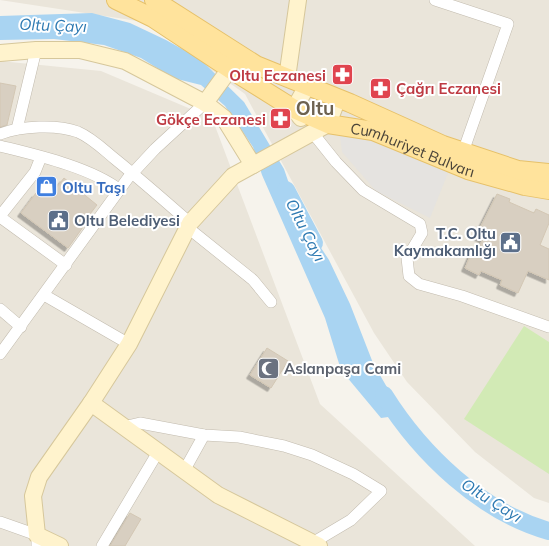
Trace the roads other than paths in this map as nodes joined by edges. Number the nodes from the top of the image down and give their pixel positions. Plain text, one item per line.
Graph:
1 (116, 0) edge
2 (154, 0) edge
3 (298, 0) edge
4 (436, 0) edge
5 (36, 50) junction
6 (0, 53) edge
7 (240, 54) junction
8 (226, 74) junction
9 (287, 78) junction
10 (307, 86) junction
11 (338, 98) junction
12 (205, 103) junction
13 (294, 109) junction
14 (328, 124) junction
15 (17, 129) junction
16 (312, 132) junction
17 (0, 134) edge
18 (0, 146) edge
19 (463, 152) junction
20 (41, 157) junction
21 (253, 165) junction
22 (133, 173) junction
23 (549, 173) edge
24 (120, 190) junction
25 (549, 190) edge
26 (0, 216) edge
27 (188, 225) junction
28 (66, 265) junction
29 (44, 295) junction
30 (271, 302) dead end
31 (0, 309) edge
32 (21, 327) junction
33 (549, 327) edge
34 (129, 344) junction
35 (0, 354) edge
36 (91, 403) junction
37 (123, 426) junction
38 (204, 435) junction
39 (158, 452) junction
40 (184, 471) junction
41 (0, 522) edge
42 (37, 541) edge
43 (312, 545) edge
44 (60, 546) edge
45 (102, 546) edge

1 - 8 main road, Cumhuriyet Bulvarı
2 - 7 main road, Cumhuriyet Bulvarı
3 - 9 street
4 - 19 street
5 - 6 street
5 - 12 street
5 - 15 street
7 - 8 street
7 - 9 main road, Cumhuriyet Bulvarı
8 - 12 street
8 - 13 main road, Cumhuriyet Bulvarı
9 - 10 main road, Cumhuriyet Bulvarı
10 - 11 main road, Cumhuriyet Bulvarı
10 - 13 street
11 - 14 street
11 - 19 main road, Cumhuriyet Bulvarı
12 - 21 street
12 - 22 street
13 - 14 main road, Cumhuriyet Bulvarı
13 - 16 street
14 - 16 street
14 - 25 main road, Cumhuriyet Bulvarı
15 - 17 street
15 - 22 street
16 - 21 street
16 - 33 street
18 - 20 street
19 - 23 main road, Cumhuriyet Bulvarı
20 - 24 street
20 - 26 street
21 - 27 street
22 - 24 street
22 - 27 street
24 - 28 street
26 - 28 street
27 - 30 street
27 - 34 street
28 - 29 street
29 - 32 street
29 - 34 street
31 - 32 street
32 - 35 street
34 - 36 street
36 - 37 street
36 - 42 street
37 - 38 street
37 - 39 street
38 - 40 street
38 - 43 street
39 - 40 street
39 - 45 street
40 - 43 street
41 - 42 street
42 - 44 street

